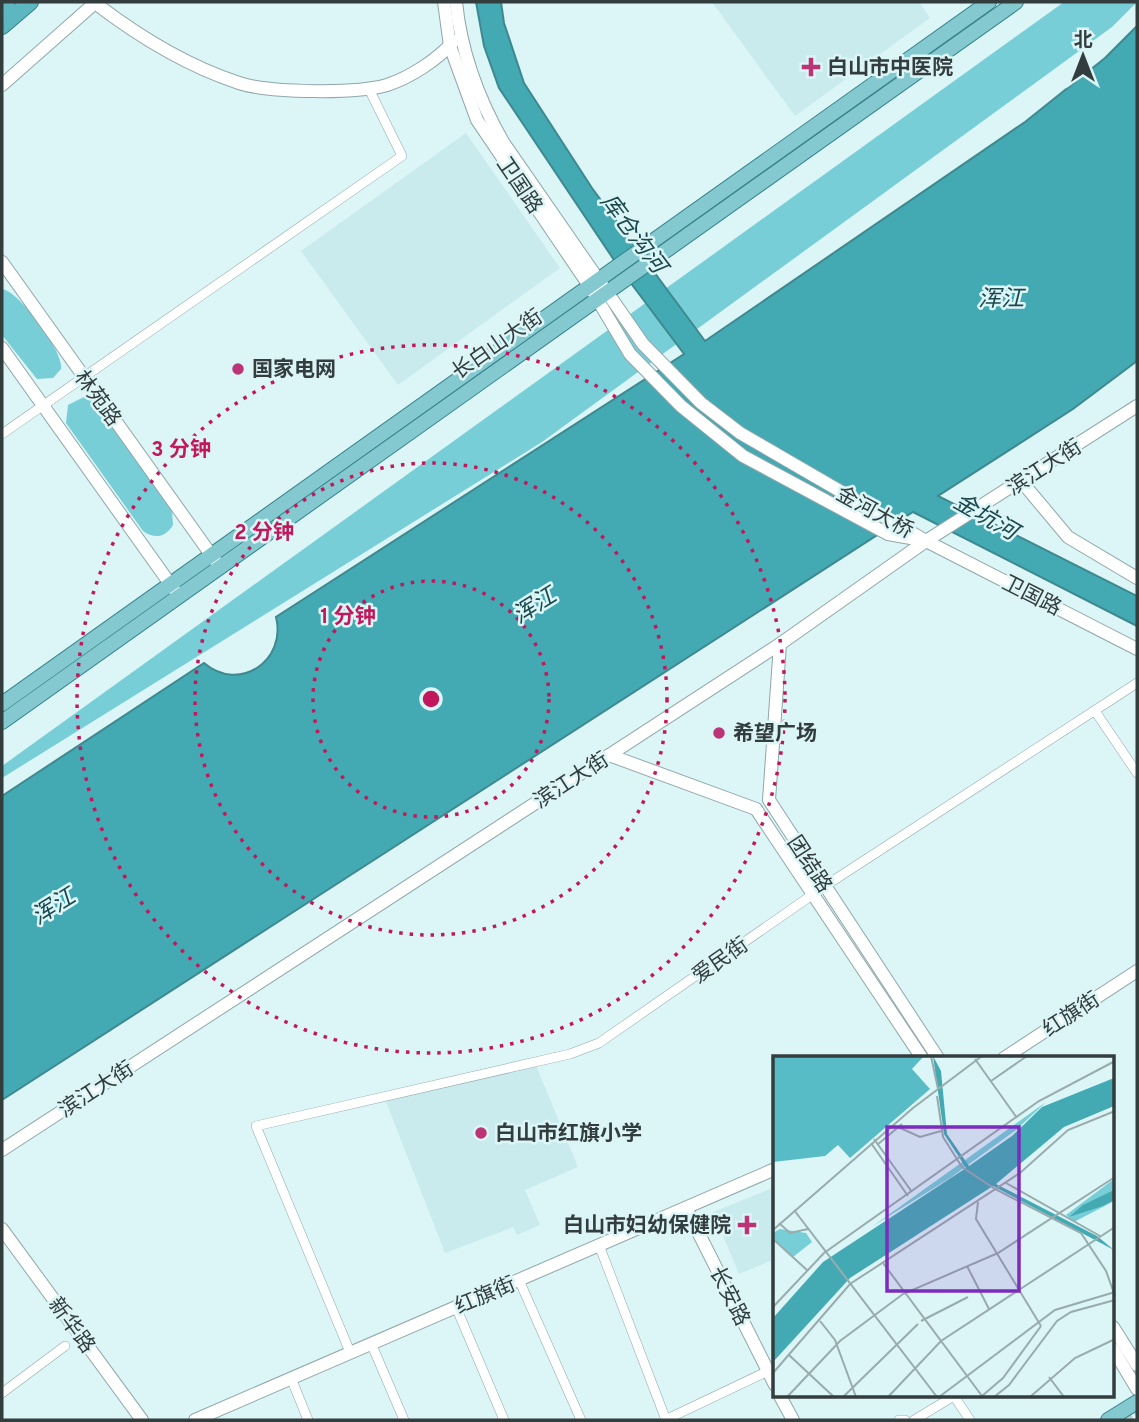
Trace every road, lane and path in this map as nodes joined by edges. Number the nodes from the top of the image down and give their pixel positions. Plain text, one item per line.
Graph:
1 (7, 2) edge
2 (30, 2) edge
3 (96, 2) edge
4 (444, 2) edge
5 (456, 2) edge
6 (989, 2) edge
7 (1016, 2) edge
8 (2, 6) edge
9 (2, 26) edge
10 (455, 41) junction
11 (2, 85) edge
12 (369, 89) junction
13 (644, 256) junction
14 (2, 262) edge
15 (598, 290) junction
16 (643, 344) joint
17 (2, 348) edge
18 (630, 354) joint
19 (82, 376) junction
20 (41, 404) junction
21 (1137, 406) edge
22 (2, 434) edge
23 (1022, 482) junction
24 (926, 541) junction
25 (215, 561) junction
26 (1137, 578) edge
27 (174, 589) junction
28 (780, 644) junction
29 (1137, 649) edge
30 (1137, 684) edge
31 (2, 704) edge
32 (1095, 710) junction
33 (2, 722) edge
34 (609, 755) junction
35 (1137, 773) edge
36 (768, 800) junction
37 (756, 808) junction
38 (820, 890) junction
39 (1137, 971) edge
40 (921, 1056) edge
41 (937, 1056) edge
42 (1007, 1056) edge
43 (2, 1150) edge
44 (773, 1170) edge
45 (686, 1208) junction
46 (2, 1229) edge
47 (599, 1245) junction
48 (519, 1280) junction
49 (456, 1307) junction
50 (1114, 1329) edge
51 (371, 1343) junction
52 (65, 1346) dead end
53 (1114, 1351) tunnel mouth
54 (350, 1352) junction
55 (1137, 1365) tunnel mouth
56 (768, 1371) junction
57 (290, 1378) junction
58 (773, 1381) edge
59 (1137, 1389) edge
60 (2, 1393) edge
61 (781, 1398) edge
62 (951, 1398) edge
63 (955, 1398) edge
64 (1137, 1402) edge
65 (142, 1420) edge
66 (195, 1420) edge
67 (308, 1420) edge
68 (404, 1420) edge
69 (504, 1420) edge
70 (581, 1420) edge
71 (666, 1420) edge
72 (793, 1420) edge
73 (899, 1420) edge
74 (905, 1420) edge
75 (914, 1420) edge
76 (970, 1420) edge
77 (1108, 1420) edge

1 - 8 highway
2 - 9 highway
3 - 11 street
3 - 12 street
4 - 10 street, 卫国路
5 - 10 street, 卫国路
6 - 13 main road, 长白山大街
7 - 13 main road, 长白山大街
10 - 12 street
10 - 15 street, 卫国路
12 - 19 street
13 - 15 main road, 长白山大街
14 - 19 street, 林苑路
15 - 16 street, 卫国路
15 - 18 street, 卫国路
15 - 25 main road, 长白山大街
16 - 24 street, 金河大桥
17 - 20 street
18 - 24 street, 金河大桥
19 - 20 street
19 - 25 street, 林苑路
20 - 22 street
20 - 27 street
21 - 23 street, 滨江大街
23 - 24 street, 滨江大街
23 - 26 street
24 - 28 street, 滨江大街
24 - 29 street, 卫国路
25 - 27 main road, 长白山大街
27 - 31 main road, 长白山大街
27 - 33 main road, 长白山大街
28 - 34 street, 滨江大街
28 - 36 street
30 - 32 street, 爱民街
32 - 35 street
32 - 38 street, 爱民街
34 - 37 street
34 - 43 street, 滨江大街
36 - 37 street
36 - 38 street, 团结路
37 - 38 street, 团结路
38 - 40 street, 团结路
38 - 41 street, 团结路
38 - 54 street, 爱民街
39 - 42 street, 红旗街
44 - 45 street, 红旗街
45 - 47 street, 红旗街
45 - 56 street, 长安路
46 - 65 street, 新华路
47 - 48 street, 红旗街
47 - 71 street
48 - 49 street, 红旗街
48 - 70 street
49 - 51 street, 红旗街
49 - 69 street
50 - 55 street
51 - 54 street, 红旗街
51 - 68 street
52 - 60 street
53 - 59 street
54 - 57 street, 红旗街
56 - 58 street, 长安路
56 - 71 street
57 - 66 street, 红旗街
57 - 67 street
61 - 72 street
62 - 75 street
63 - 76 street
64 - 77 main road
73 - 74 street

